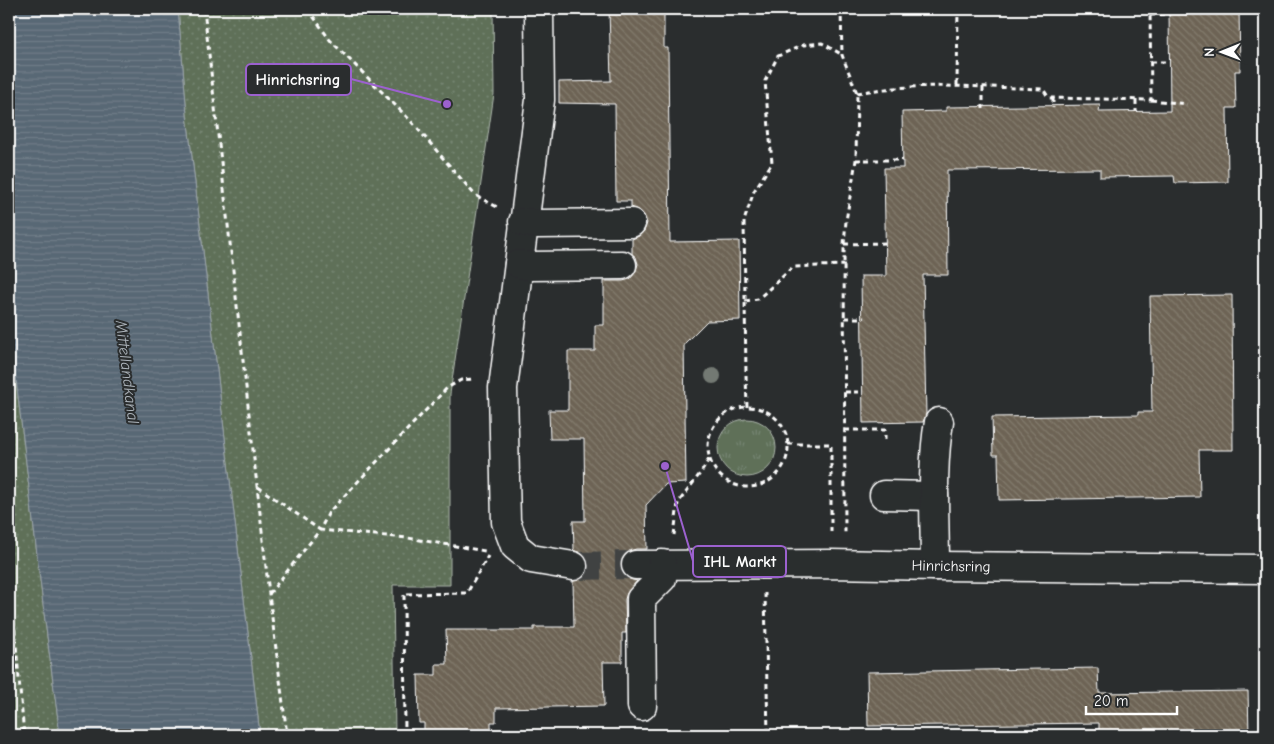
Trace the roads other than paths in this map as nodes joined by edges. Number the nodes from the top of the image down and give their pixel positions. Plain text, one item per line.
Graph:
1 (539, 9) edge
2 (523, 222) junction
3 (632, 223) dead end
4 (519, 264) junction
5 (622, 265) dead end
6 (939, 422) dead end
7 (884, 495) dead end
8 (934, 496) junction
9 (573, 566) tunnel mouth
10 (935, 566) junction
11 (1265, 569) edge
12 (642, 706) dead end

1 - 2 street
2 - 3 street
2 - 4 street
4 - 5 street
4 - 9 street
6 - 8 street
7 - 8 street
8 - 10 street
10 - 11 street, Hinrichsring
10 - 12 street, Hinrichsring

